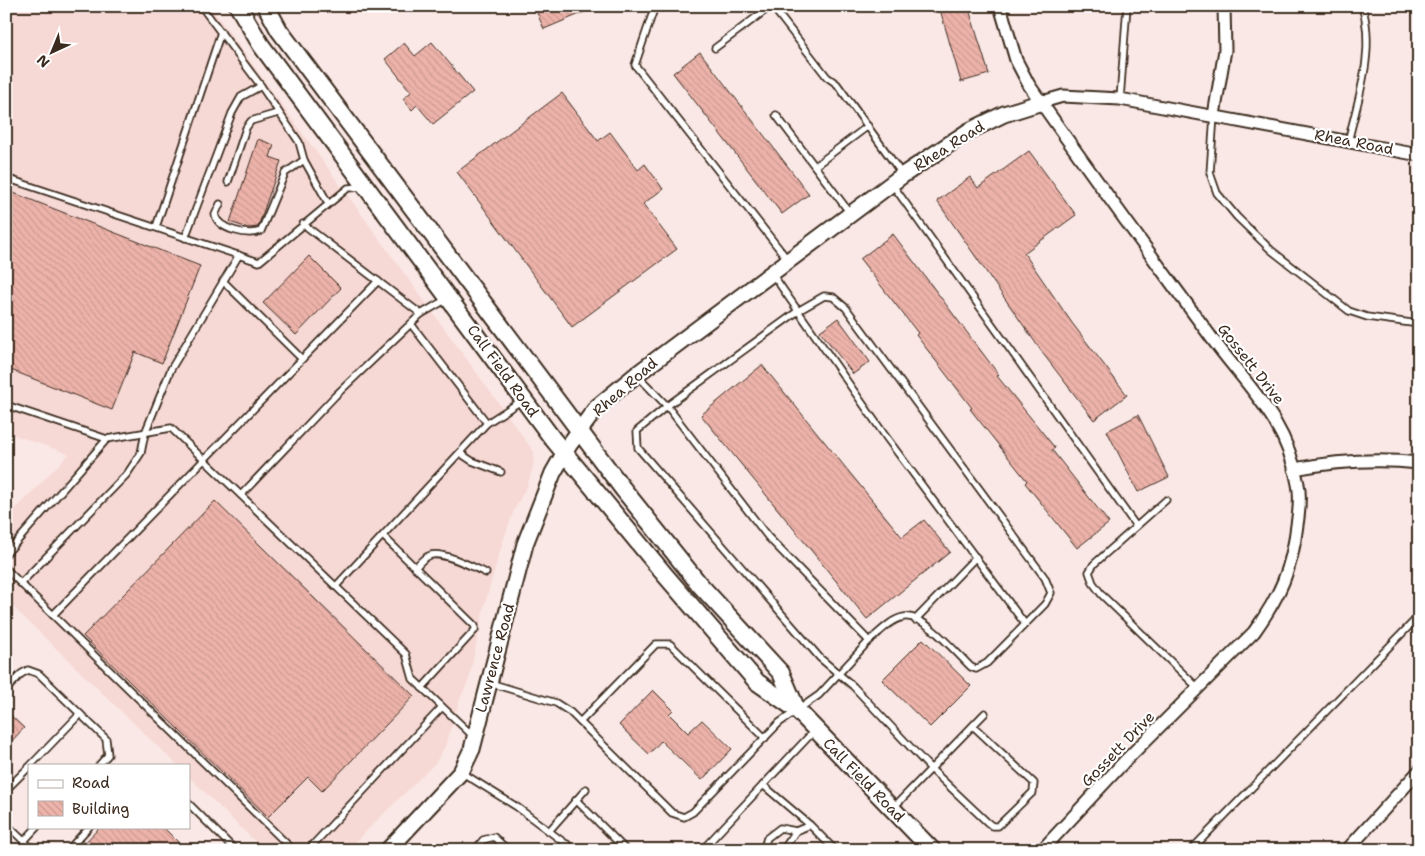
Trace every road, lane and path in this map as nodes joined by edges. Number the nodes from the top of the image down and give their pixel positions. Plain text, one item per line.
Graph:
1 (201, 6) edge
2 (238, 6) edge
3 (266, 6) edge
4 (655, 6) edge
5 (772, 6) edge
6 (1000, 6) edge
7 (1127, 6) edge
8 (1224, 6) edge
9 (1362, 6) edge
10 (221, 32) junction
11 (715, 48) dead end
12 (260, 86) junction
13 (1120, 99) junction
14 (1042, 102) junction
15 (278, 113) junction
16 (776, 115) dead end
17 (1214, 115) junction
18 (868, 126) junction
19 (1348, 142) junction
20 (1419, 154) edge
21 (304, 160) junction
22 (815, 166) junction
23 (386, 172) junction
24 (6, 178) edge
25 (897, 179) junction
26 (228, 182) dead end
27 (367, 187) junction
28 (328, 203) junction
29 (220, 204) dead end
30 (851, 214) junction
31 (303, 224) junction
32 (156, 228) junction
33 (185, 238) junction
34 (239, 255) junction
35 (788, 261) junction
36 (772, 274) junction
37 (223, 281) junction
38 (378, 281) junction
39 (471, 286) junction
40 (448, 298) junction
41 (798, 311) junction
42 (421, 314) junction
43 (411, 324) junction
44 (1419, 324) edge
45 (302, 359) junction
46 (637, 374) junction
47 (523, 399) junction
48 (6, 405) edge
49 (667, 406) junction
50 (487, 423) junction
51 (579, 431) junction
52 (145, 433) junction
53 (107, 439) junction
54 (566, 449) junction
55 (460, 453) junction
56 (205, 460) junction
57 (1419, 463) edge
58 (1294, 469) junction
59 (501, 472) dead end
60 (242, 495) junction
61 (1166, 500) dead end
62 (1136, 526) junction
63 (383, 536) junction
64 (6, 554) edge
65 (976, 557) junction
66 (415, 568) junction
67 (6, 569) edge
68 (486, 572) dead end
69 (21, 584) junction
70 (336, 586) junction
71 (53, 616) junction
72 (1419, 616) edge
73 (916, 620) junction
74 (1025, 624) junction
75 (869, 641) junction
76 (838, 676) junction
77 (489, 683) junction
78 (422, 688) junction
79 (1198, 688) junction
80 (6, 690) edge
81 (442, 707) junction
82 (797, 710) junction
83 (985, 713) dead end
84 (80, 714) junction
85 (580, 722) junction
86 (973, 726) junction
87 (816, 729) junction
88 (474, 737) junction
89 (765, 738) junction
90 (32, 764) edge
91 (100, 764) edge
92 (28, 768) edge
93 (932, 768) junction
94 (1419, 771) edge
95 (461, 772) junction
96 (763, 785) junction
97 (586, 789) dead end
98 (6, 790) edge
99 (576, 800) junction
100 (190, 805) edge
101 (892, 809) junction
102 (6, 824) edge
103 (810, 825) junction
104 (36, 828) edge
105 (88, 828) edge
106 (549, 831) junction
107 (796, 831) junction
108 (24, 841) junction
109 (566, 844) junction
110 (33, 850) edge
111 (68, 850) edge
112 (235, 850) edge
113 (293, 850) edge
114 (308, 850) edge
115 (388, 850) edge
116 (475, 850) edge
117 (508, 850) edge
118 (562, 850) edge
119 (574, 850) edge
120 (626, 850) edge
121 (702, 850) edge
122 (763, 850) edge
123 (783, 850) edge
124 (835, 850) edge
125 (932, 850) edge
126 (1042, 850) edge
127 (1191, 850) edge
128 (1346, 850) edge

1 - 10 lane
2 - 27 main road, Call Field Road
3 - 23 main road, Call Field Road
4 - 35 lane
5 - 11 lane
5 - 18 lane
6 - 14 street, Gossett Drive
7 - 13 lane
8 - 17 street
9 - 19 lane
10 - 12 lane
10 - 32 lane
12 - 15 lane
12 - 33 lane
13 - 14 street, Rhea Road
13 - 17 street, Rhea Road
14 - 25 street, Rhea Road
14 - 58 street, Gossett Drive
15 - 21 lane
15 - 26 lane
16 - 22 lane
17 - 19 street, Rhea Road
17 - 44 lane
18 - 22 lane
18 - 25 lane
19 - 20 street, Rhea Road
21 - 28 lane
21 - 29 lane
22 - 30 lane
23 - 27 main road
23 - 39 main road, Call Field Road
24 - 32 lane
25 - 30 street, Rhea Road
25 - 62 lane
27 - 28 lane
27 - 40 main road, Call Field Road
28 - 31 lane
30 - 35 street, Rhea Road
31 - 34 lane
31 - 38 lane
32 - 33 lane
33 - 34 lane
34 - 37 lane
35 - 36 street, Rhea Road
36 - 41 lane
36 - 46 street, Rhea Road
37 - 45 lane
37 - 52 lane
38 - 42 lane
38 - 45 lane
39 - 40 main road
39 - 51 main road, Call Field Road
40 - 42 lane
40 - 47 main road, Call Field Road
41 - 49 lane
41 - 65 lane
41 - 74 lane
42 - 43 lane
43 - 50 lane
43 - 60 lane
45 - 56 lane
46 - 49 lane
46 - 51 street, Rhea Road
47 - 50 lane
47 - 54 main road, Call Field Road
48 - 53 lane
49 - 75 lane
49 - 76 lane
50 - 55 lane
51 - 54 street, Rhea Road
51 - 82 main road, Call Field Road
52 - 53 lane
52 - 56 lane
52 - 69 lane
53 - 64 lane
54 - 77 street, Lawrence Road
54 - 82 main road, Call Field Road
55 - 59 lane
55 - 63 lane
56 - 60 lane
56 - 71 lane
57 - 58 street
58 - 79 street, Gossett Drive
60 - 70 lane
61 - 62 lane
62 - 79 lane
63 - 66 lane
63 - 70 lane
65 - 73 lane
65 - 74 lane
66 - 68 lane
66 - 78 lane
67 - 69 lane
69 - 71 lane
70 - 78 lane
71 - 113 lane
72 - 127 lane
73 - 74 lane
73 - 75 lane
75 - 76 lane
76 - 82 lane
76 - 93 lane
77 - 85 lane
77 - 88 street, Lawrence Road
78 - 81 lane
79 - 126 street, Gossett Drive
80 - 84 lane
81 - 88 lane
81 - 114 lane
82 - 87 main road, Call Field Road
82 - 89 lane
83 - 86 lane
84 - 90 lane
84 - 91 lane
85 - 89 lane
85 - 89 lane
86 - 93 lane
86 - 93 lane
87 - 96 lane
87 - 101 main road, Call Field Road
88 - 95 street, Lawrence Road
92 - 98 lane
93 - 101 lane
94 - 128 street
95 - 106 lane
95 - 115 street, Lawrence Road
96 - 103 lane
96 - 121 lane
97 - 99 lane
99 - 106 lane
99 - 120 lane
100 - 112 lane
101 - 125 main road, Call Field Road
102 - 108 lane
103 - 107 lane
103 - 124 lane
104 - 108 lane
105 - 111 lane
106 - 109 lane
107 - 122 lane
107 - 123 lane
108 - 110 lane
109 - 118 lane
109 - 119 lane
116 - 117 lane

